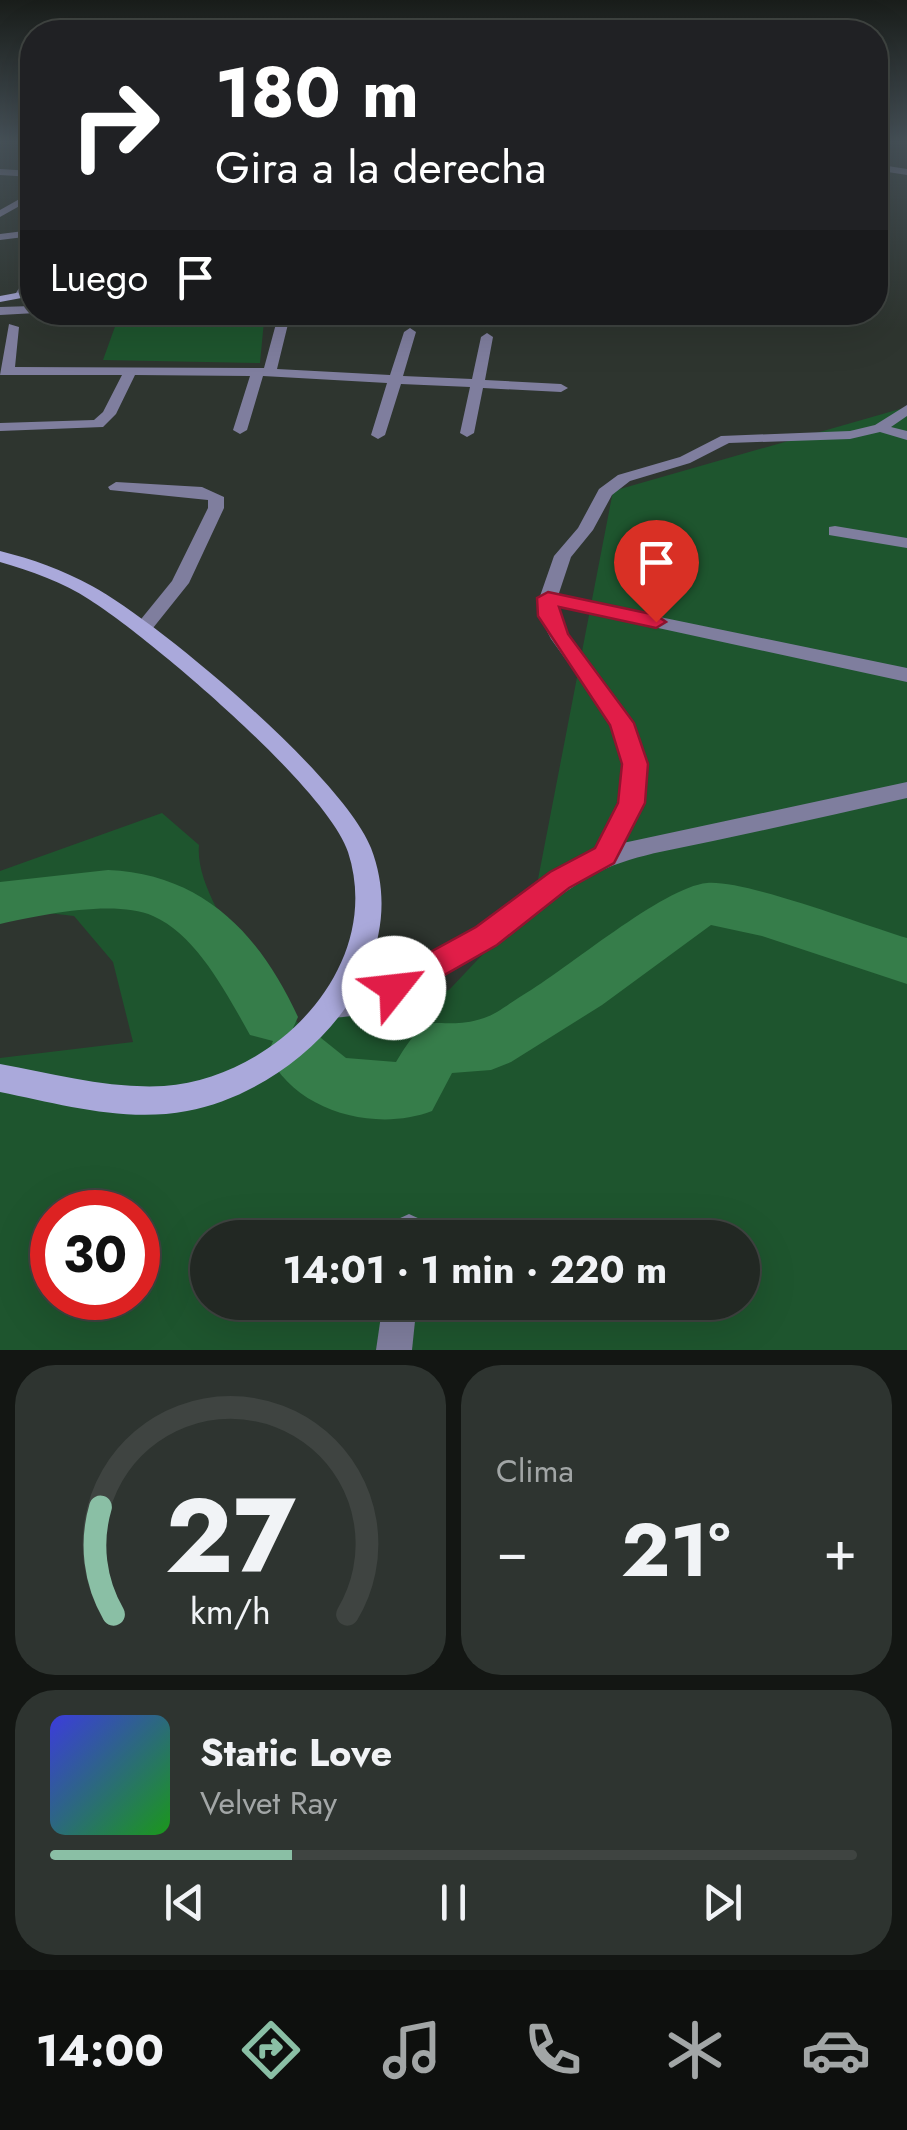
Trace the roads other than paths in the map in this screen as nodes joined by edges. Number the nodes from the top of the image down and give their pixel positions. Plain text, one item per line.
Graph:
1 (282, 325) edge
2 (12, 327) dead end
3 (410, 332) dead end
4 (486, 337) dead end
5 (4, 370) edge
6 (131, 370) junction
7 (263, 373) junction
8 (395, 379) junction
9 (477, 384) junction
10 (561, 388) dead end
11 (907, 409) edge
12 (0, 427) edge
13 (880, 428) junction
14 (240, 430) dead end
15 (467, 433) dead end
16 (378, 435) dead end
17 (907, 436) edge
18 (116, 487) dead end
19 (835, 530) dead end
20 (907, 543) edge
21 (0, 556) edge
22 (548, 598) junction
23 (142, 630) junction
24 (907, 675) edge
25 (907, 790) edge
26 (604, 856) junction
27 (332, 1006) junction
28 (0, 1078) edge
29 (398, 1320) edge
30 (394, 1350) edge

1 - 7 street
2 - 5 street
3 - 8 street
4 - 9 street
5 - 6 street
6 - 7 street
6 - 12 street
7 - 8 street
7 - 14 street
8 - 9 street
8 - 16 street
9 - 10 street
9 - 15 street
11 - 13 street
13 - 17 street
13 - 22 street
18 - 23 street
19 - 20 street
21 - 23 street
22 - 24 street
22 - 26 street
23 - 27 street
25 - 26 street
26 - 27 street
27 - 28 street
29 - 30 street

